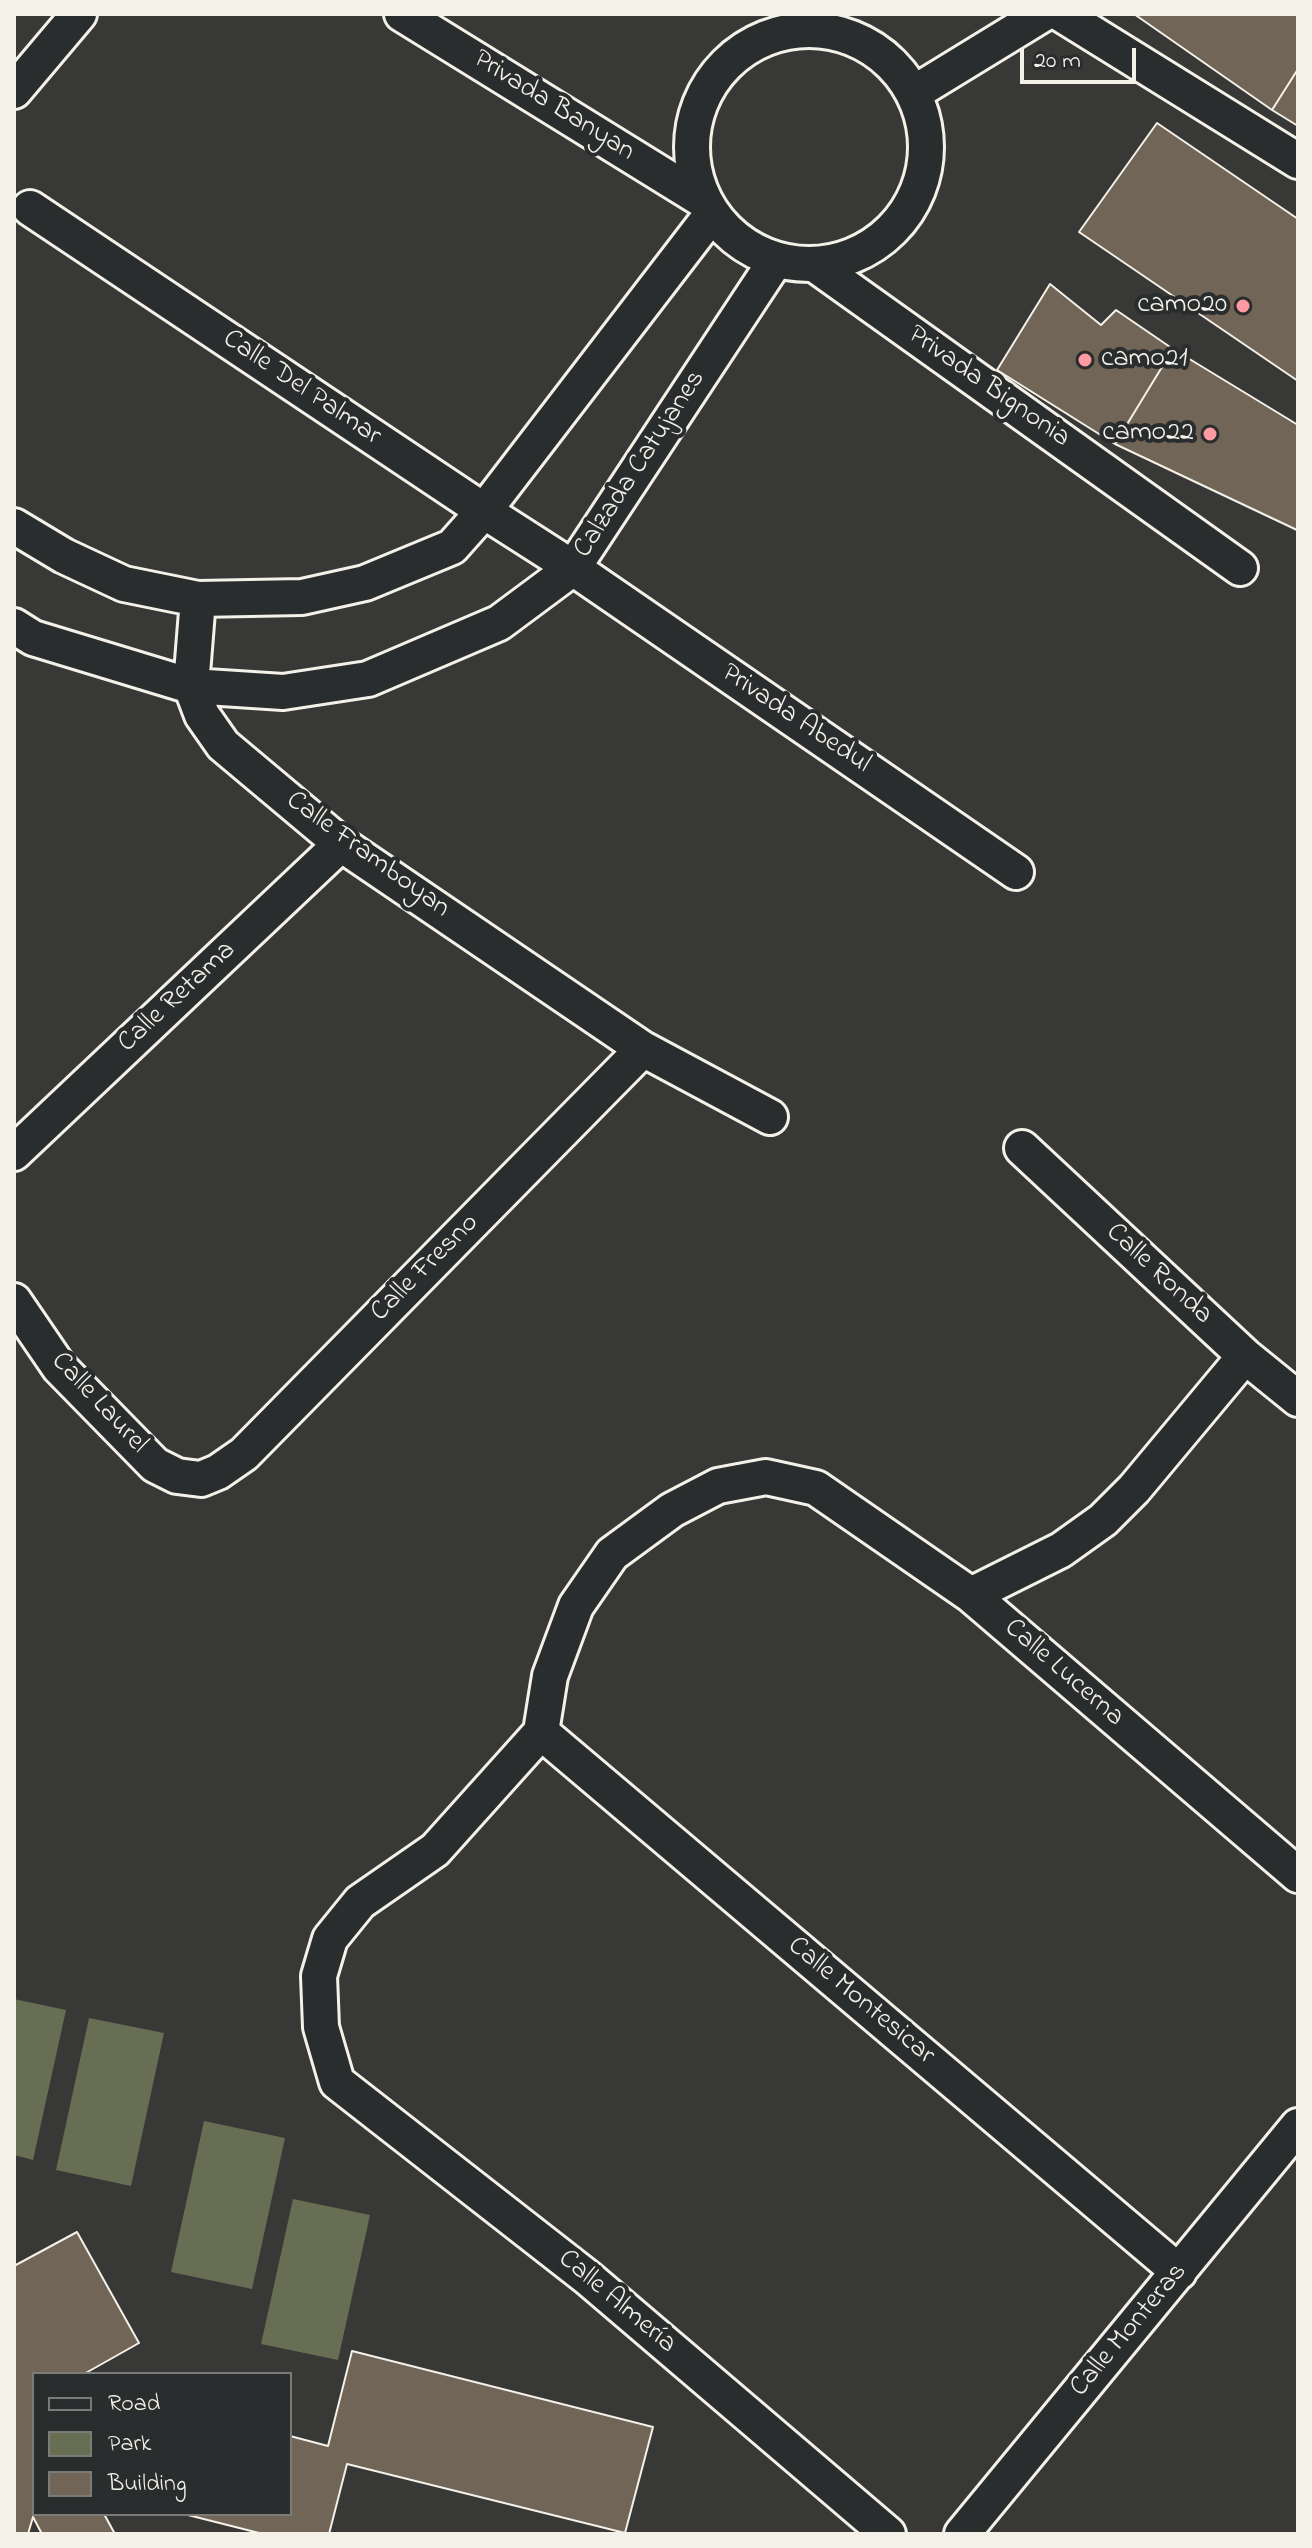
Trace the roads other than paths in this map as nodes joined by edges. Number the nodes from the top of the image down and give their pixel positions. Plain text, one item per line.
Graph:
1 (79, 14) edge
2 (402, 14) edge
3 (1043, 14) edge
4 (1061, 14) edge
5 (810, 22) edge
6 (14, 91) edge
7 (914, 93) junction
8 (1298, 161) edge
9 (708, 207) junction
10 (30, 208) dead end
11 (776, 260) junction
12 (814, 264) junction
13 (484, 511) junction
14 (14, 526) edge
15 (573, 568) junction
16 (1240, 568) dead end
17 (198, 599) junction
18 (20, 641) edge
19 (191, 686) junction
20 (341, 844) junction
21 (1016, 872) dead end
22 (643, 1049) junction
23 (770, 1117) dead end
24 (1022, 1148) dead end
25 (14, 1153) edge
26 (14, 1301) edge
27 (1245, 1356) junction
28 (1298, 1399) edge
29 (201, 1479) joint
30 (971, 1595) junction
31 (541, 1732) junction
32 (1298, 1875) edge
33 (1298, 2126) edge
34 (1179, 2272) junction
35 (888, 2534) edge
36 (962, 2534) edge

1 - 6 street
2 - 9 street, Privada Banyan
3 - 7 street
4 - 8 street
5 - 7 street
5 - 9 street
7 - 12 street
9 - 11 street
9 - 13 street
10 - 13 street, Calle Del Palmar
11 - 12 street
11 - 15 street, Calzada Catujanes
12 - 16 street, Privada Bignonia
13 - 15 street, Calle Del Palmar
13 - 17 street
14 - 17 street
15 - 19 street, Calzada Catujanes
15 - 21 street, Privada Abedul
17 - 19 street, Calle Framboyan
18 - 19 street, Calzada Catujanes
19 - 20 street, Calle Framboyan
20 - 22 street, Calle Framboyan
20 - 25 street, Calle Retama
22 - 23 street, Calle Framboyan
22 - 29 street, Calle Fresno
24 - 27 street, Calle Ronda
26 - 29 street, Calle Laurel
27 - 28 street, Calle Ronda
27 - 30 street
30 - 31 street, Calle Lucerna
30 - 32 street, Calle Lucerna
31 - 34 street, Calle Montesicar
31 - 35 street, Calle Almería
33 - 34 street, Calle Monteras
34 - 36 street, Calle Monteras

